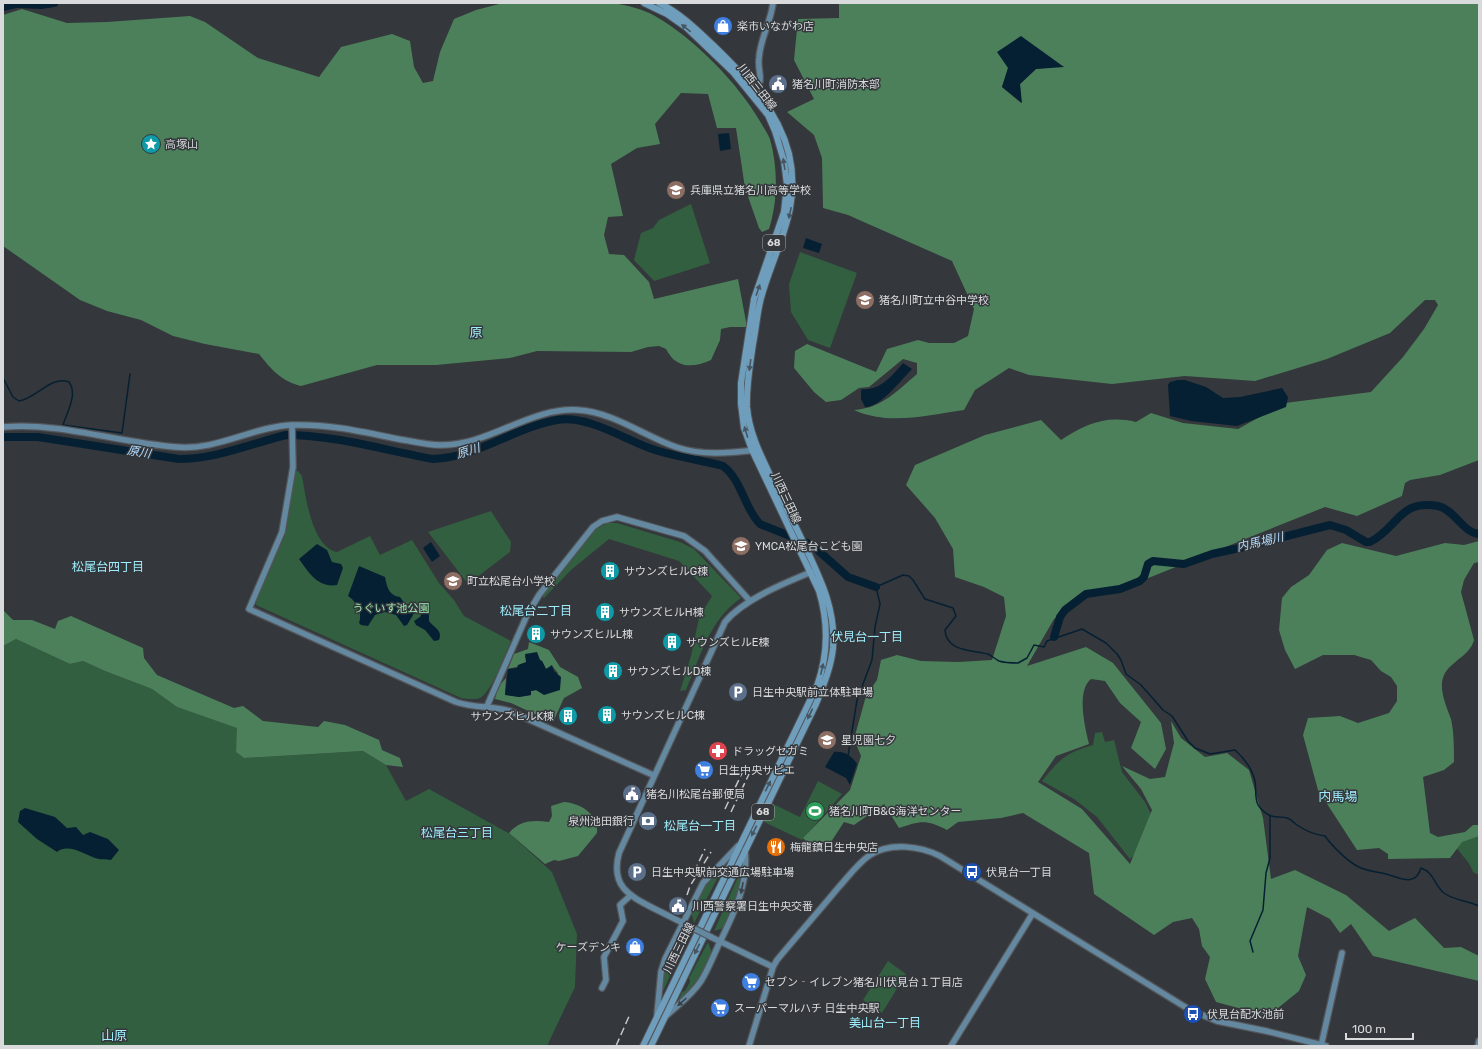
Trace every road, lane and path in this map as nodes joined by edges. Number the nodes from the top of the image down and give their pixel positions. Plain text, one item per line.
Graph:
1 (644, 3) edge
2 (659, 3) edge
3 (773, 3) edge
4 (754, 92) junction
5 (292, 425) junction
6 (3, 427) edge
7 (755, 450) junction
8 (816, 570) junction
9 (810, 573) junction
10 (750, 601) junction
11 (487, 706) junction
12 (653, 775) junction
13 (738, 846) junction
14 (745, 850) junction
15 (630, 896) junction
16 (1033, 913) junction
17 (683, 922) junction
18 (721, 941) junction
19 (1342, 953) dead end
20 (773, 967) junction
21 (602, 988) dead end
22 (657, 1015) junction
23 (665, 1017) junction
24 (1479, 1041) edge
25 (643, 1046) edge
26 (651, 1046) edge
27 (749, 1046) edge
28 (951, 1046) edge
29 (1323, 1046) edge
30 (1478, 1046) edge

4 -> 1 main road, 川西三田線 / 68
2 - 4 main road, 川西三田線 / 68
3 - 4 street
4 - 7 main road, 川西三田線 / 68
5 - 6 street
5 - 7 street
5 - 11 street
7 - 8 main road, 川西三田線 / 68
7 - 9 main road, 川西三田線 / 68
8 - 9 street
8 -> 14 main road, 川西三田線 / 68
9 - 10 street
13 -> 9 main road, 川西三田線 / 68
10 - 11 street
10 - 12 street
11 - 12 street
12 - 15 street
13 - 17 street
13 - 22 main road, 川西三田線 / 68
14 -> 18 street
14 -> 23 main road, 川西三田線 / 68
15 - 17 street
15 - 21 street
16 - 20 street
16 - 28 street
16 - 29 street
17 - 18 street, bridge
17 - 22 street
18 - 20 street
18 -> 23 street
19 - 29 street
20 - 27 street
22 - 25 main road, 川西三田線 / 68
23 - 26 main road, 川西三田線 / 68
24 - 30 street

